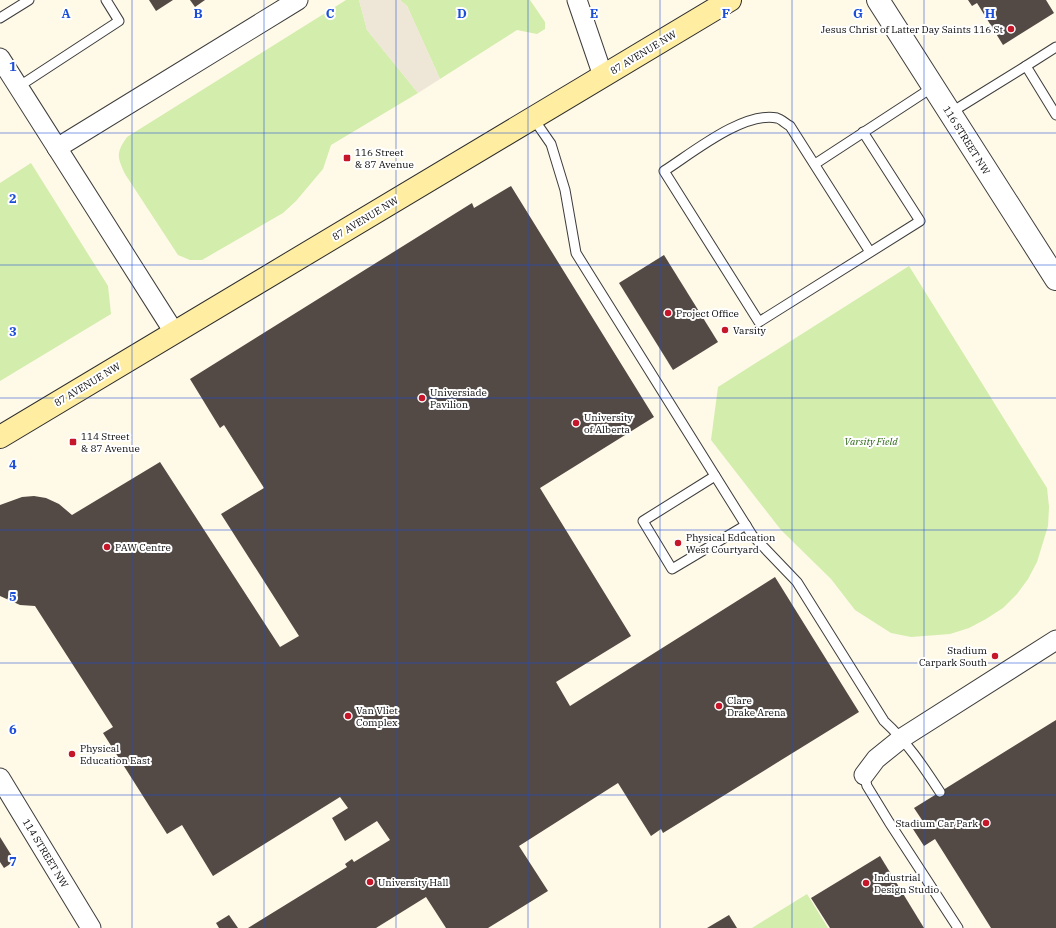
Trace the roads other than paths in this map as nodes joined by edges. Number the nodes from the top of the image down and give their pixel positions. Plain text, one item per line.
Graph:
1 (29, 0) edge
2 (106, 0) edge
3 (298, 0) edge
4 (577, 0) edge
5 (730, 0) edge
6 (878, 0) edge
7 (0, 18) edge
8 (1056, 48) edge
9 (0, 58) edge
10 (1026, 66) junction
11 (603, 76) junction
12 (18, 87) junction
13 (933, 87) junction
14 (950, 113) junction
15 (1056, 115) edge
16 (533, 118) junction
17 (863, 132) junction
18 (57, 148) junction
19 (815, 164) junction
20 (870, 252) junction
21 (1056, 280) edge
22 (174, 332) junction
23 (0, 437) edge
24 (715, 476) junction
25 (746, 525) junction
26 (1056, 640) edge
27 (902, 738) junction
28 (864, 775) joint
29 (0, 778) edge
30 (940, 792) dead end
31 (92, 928) edge
32 (958, 928) edge

1 - 7 lane
2 - 12 lane
3 - 18 street
4 - 11 street
5 - 11 main road, 87 AVENUE NW
6 - 13 street, 116 STREET NW
8 - 10 lane
9 - 12 street
10 - 14 lane
10 - 15 lane
11 - 16 main road, 87 AVENUE NW
12 - 18 street
13 - 14 street, 116 STREET NW
13 - 17 lane
14 - 21 street, 116 STREET NW
16 - 22 main road, 87 AVENUE NW
16 - 24 lane
17 - 19 lane
17 - 20 lane
18 - 22 street
19 - 20 lane
19 - 20 lane
22 - 23 main road, 87 AVENUE NW
24 - 25 lane
24 - 25 lane
25 - 27 lane
26 - 27 street
27 - 28 street
27 - 30 lane
28 - 32 lane
29 - 31 street, 114 STREET NW

